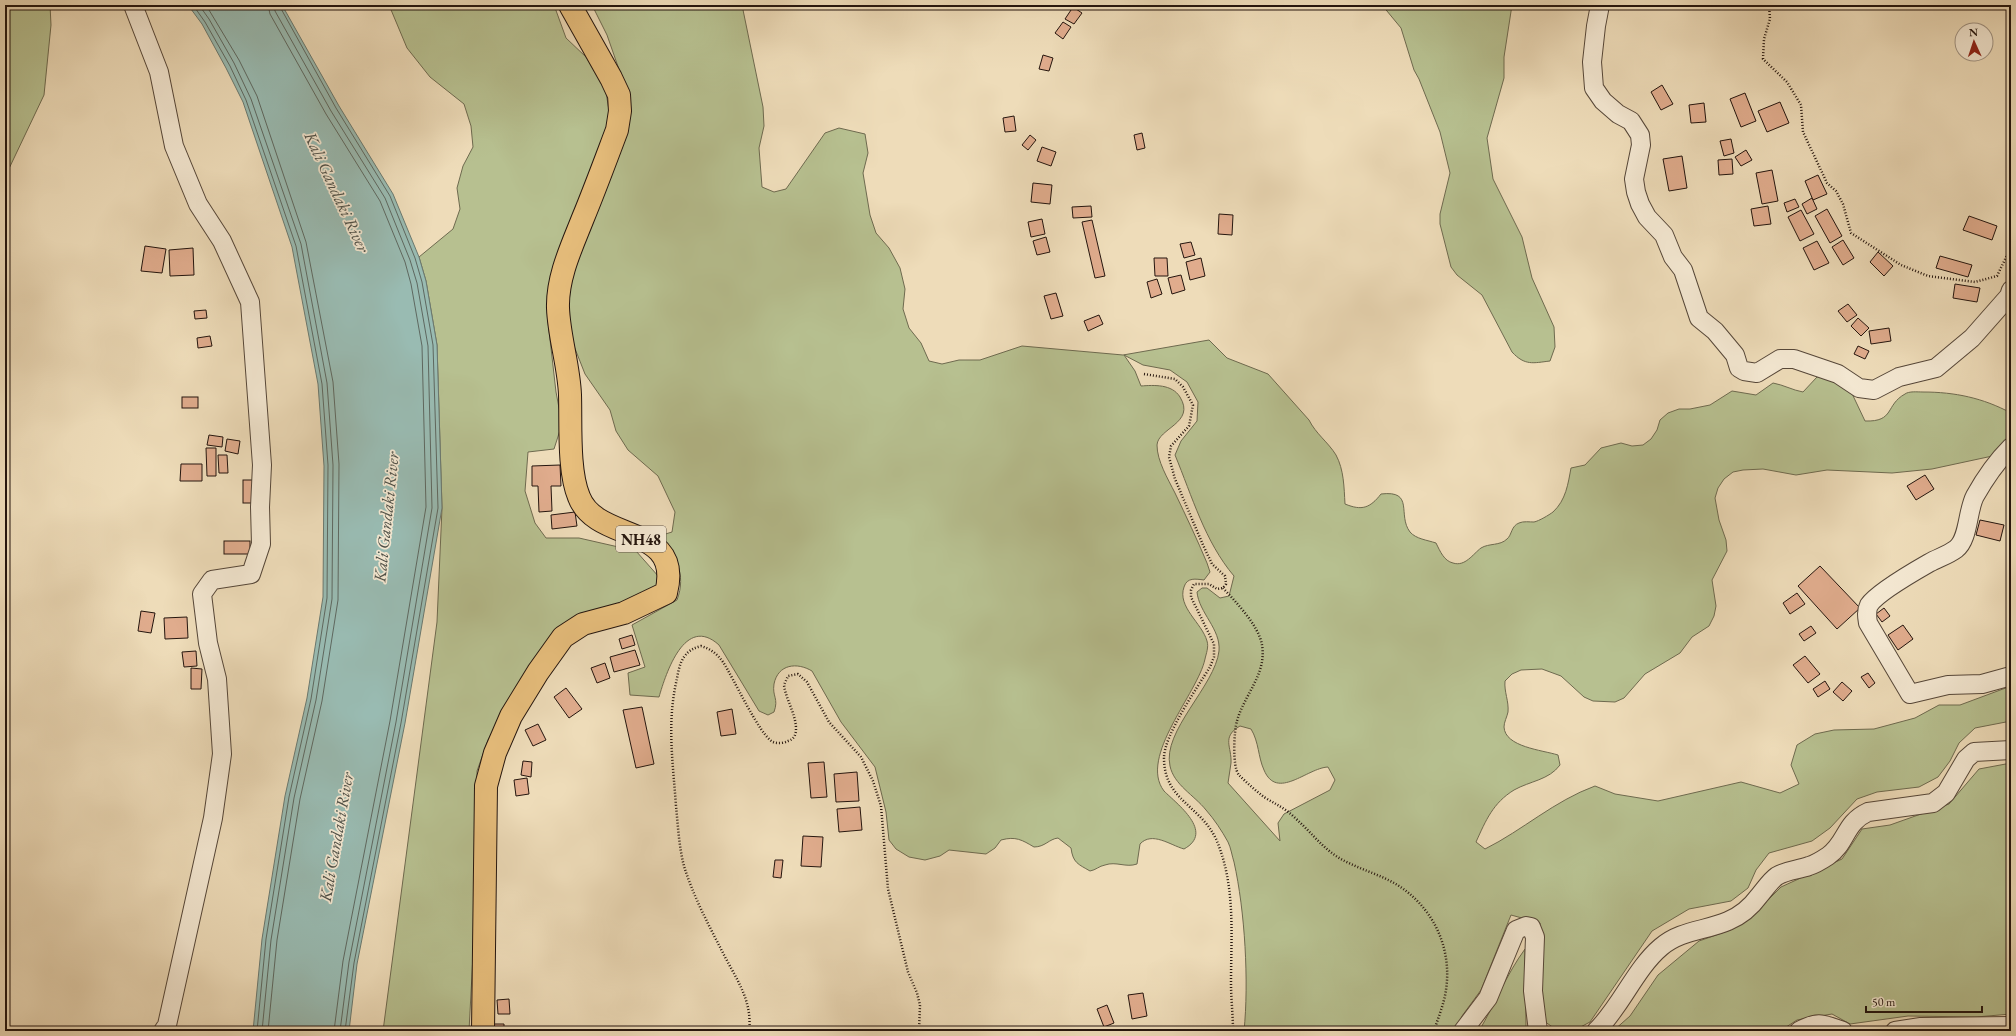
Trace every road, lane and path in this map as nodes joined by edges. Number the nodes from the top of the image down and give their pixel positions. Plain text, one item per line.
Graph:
1 (133, 5) edge
2 (570, 5) edge
3 (1600, 5) edge
4 (1769, 5) edge
5 (2011, 247) edge
6 (2011, 290) edge
7 (1144, 374) dead end
8 (2011, 447) edge
9 (1223, 588) junction
10 (2011, 676) edge
11 (2011, 750) edge
12 (2011, 1026) edge
13 (163, 1031) edge
14 (483, 1031) edge
15 (749, 1031) edge
16 (920, 1031) edge
17 (1233, 1031) edge
18 (1434, 1031) edge
19 (1463, 1031) edge
20 (1538, 1031) edge
21 (1596, 1031) edge
22 (1799, 1031) edge
23 (1843, 1031) edge
24 (1895, 1031) edge

1 - 13 street
2 - 14 highway, NH48
3 - 6 street
4 - 5 path
7 - 9 path
8 - 10 street
9 - 17 path
9 - 18 path
11 - 21 street
12 - 24 street
15 - 16 path
19 - 20 street
22 - 23 street

